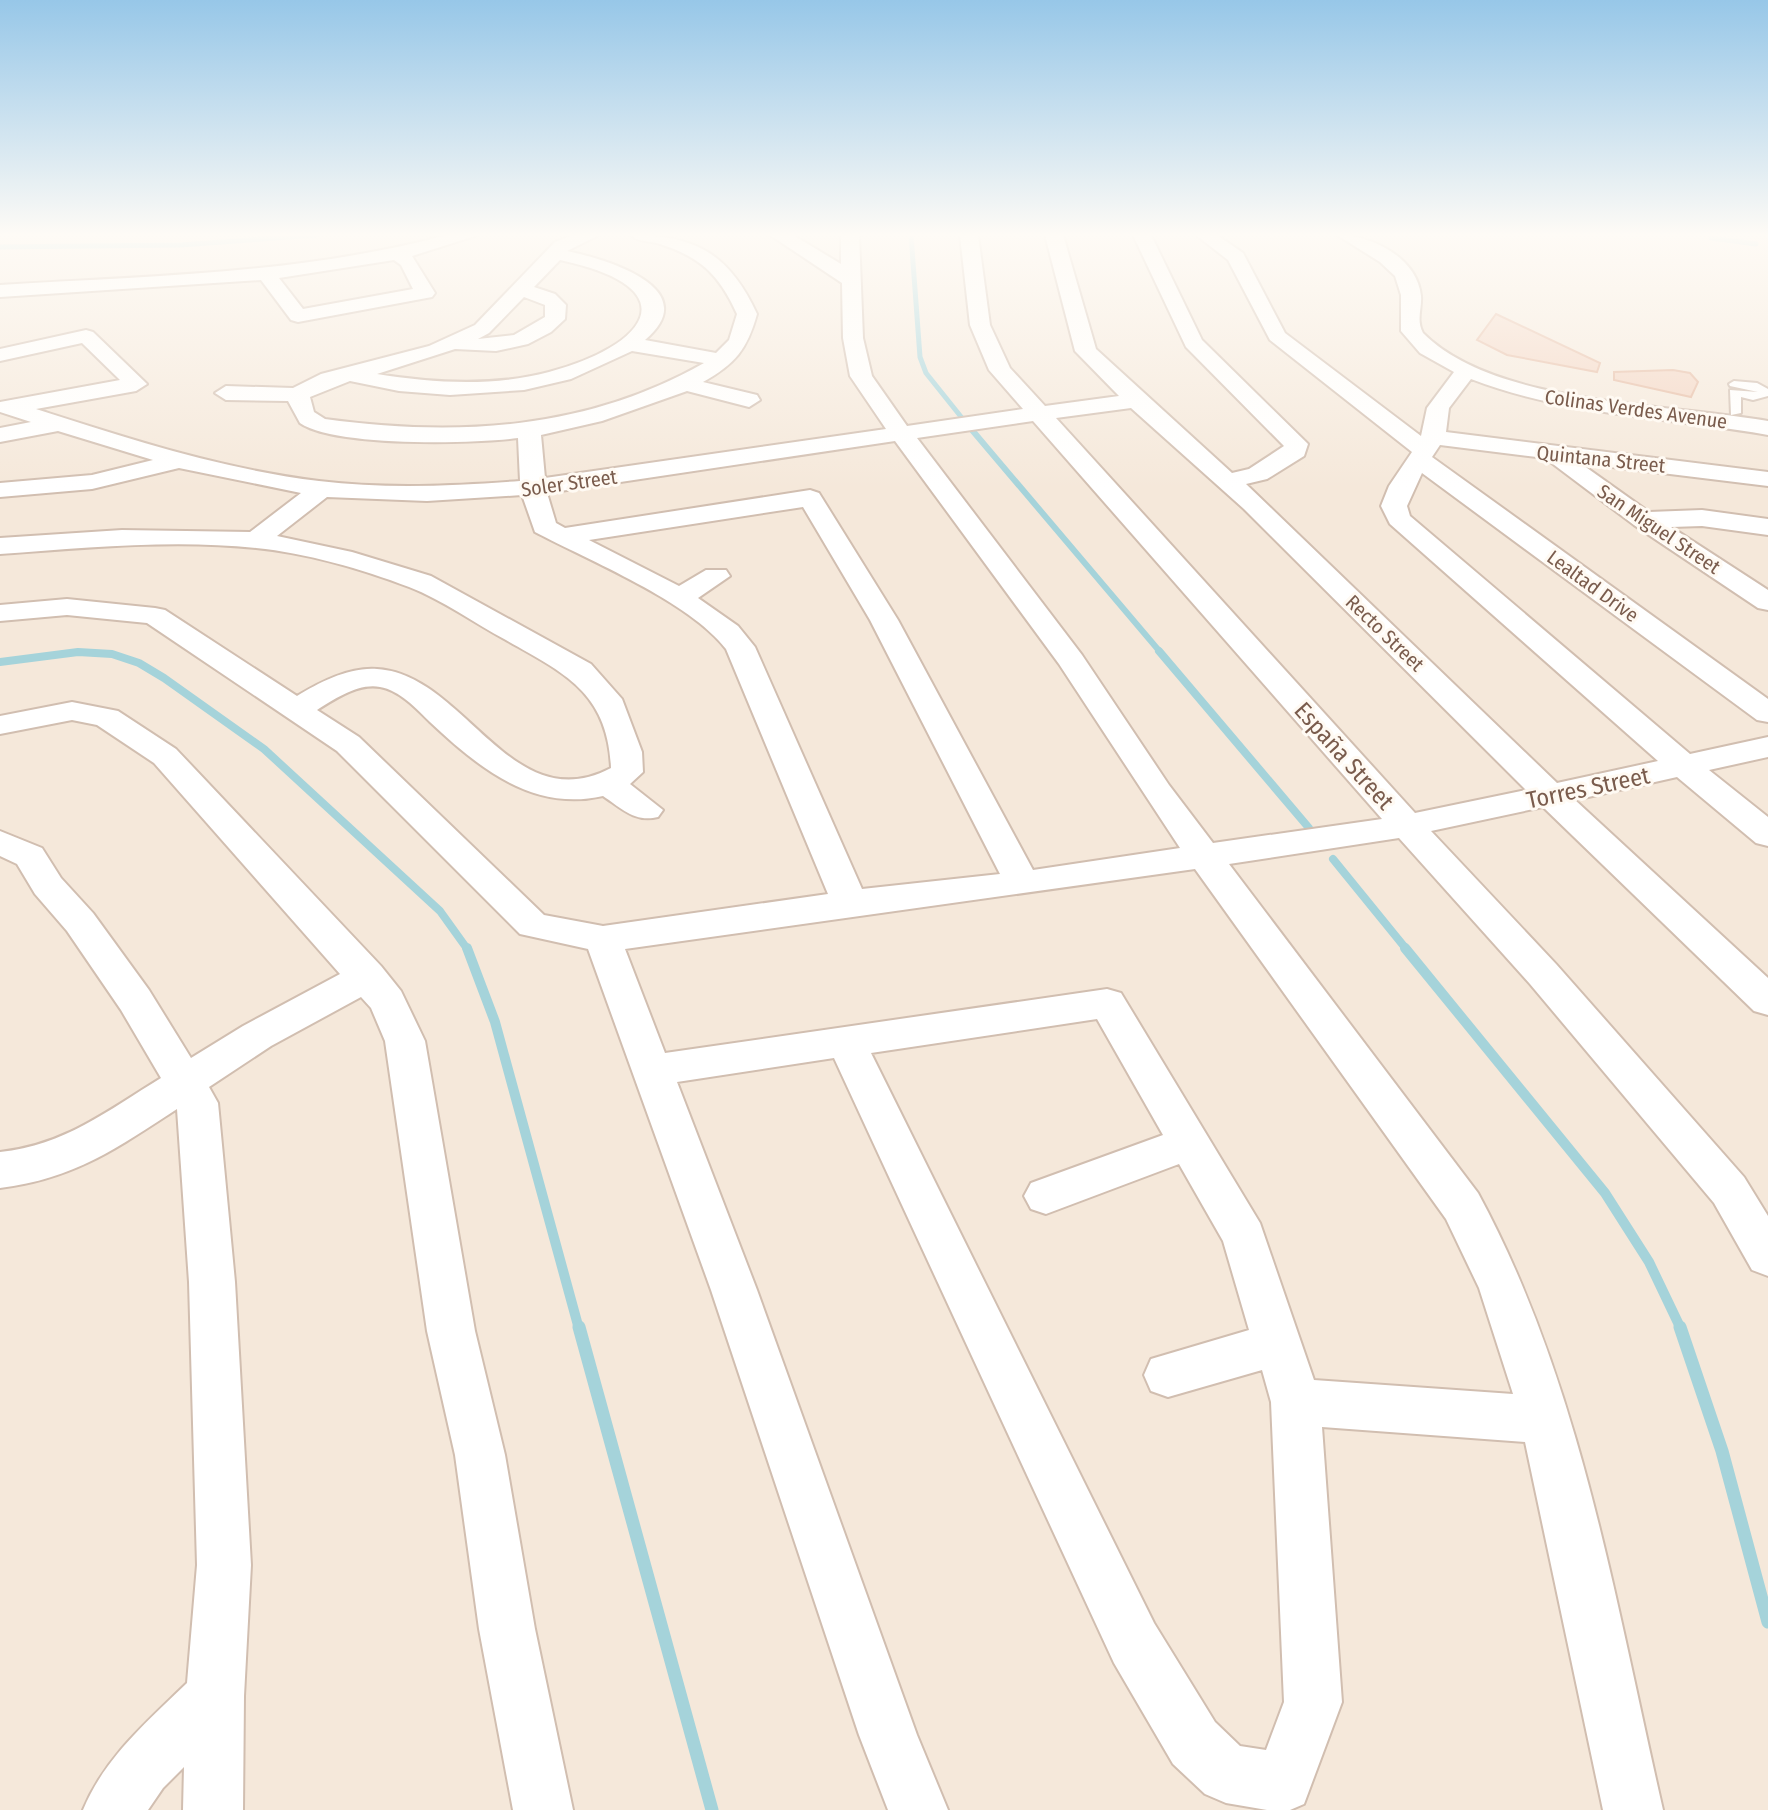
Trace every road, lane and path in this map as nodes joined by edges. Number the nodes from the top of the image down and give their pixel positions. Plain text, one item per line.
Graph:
1 (492, 319) edge
2 (554, 319) edge
3 (650, 319) edge
4 (746, 319) edge
5 (853, 319) edge
6 (979, 319) edge
7 (1077, 319) edge
8 (1182, 319) edge
9 (1268, 319) edge
10 (1406, 319) edge
11 (1427, 319) edge
12 (0, 335) edge
13 (456, 343) junction
14 (630, 344) junction
15 (26, 348) junction
16 (0, 355) edge
17 (722, 360) junction
18 (1467, 370) junction
19 (350, 374) junction
20 (685, 384) junction
21 (226, 393) dead end
22 (298, 395) junction
23 (1734, 396) junction
24 (749, 400) dead end
25 (1136, 401) junction
26 (4, 407) edge
27 (1766, 408) edge
28 (1039, 413) junction
29 (59, 424) junction
30 (529, 430) junction
31 (902, 433) junction
32 (0, 435) edge
33 (1425, 448) junction
34 (1552, 453) junction
35 (181, 459) junction
36 (1768, 479) edge
37 (1226, 482) junction
38 (322, 489) junction
39 (533, 489) junction
40 (0, 490) edge
41 (1643, 520) junction
42 (1768, 527) edge
43 (563, 536) junction
44 (256, 540) junction
45 (0, 546) edge
46 (716, 576) dead end
47 (679, 597) junction
48 (1768, 602) edge
49 (0, 613) edge
50 (296, 710) junction
51 (1768, 713) edge
52 (0, 725) edge
53 (1768, 747) edge
54 (1687, 766) junction
55 (610, 785) junction
56 (1551, 796) junction
57 (646, 810) dead end
58 (1407, 826) junction
59 (1768, 835) edge
60 (0, 842) edge
61 (1204, 857) junction
62 (1023, 883) junction
63 (850, 903) junction
64 (603, 939) junction
65 (368, 976) junction
66 (1768, 1001) edge
67 (845, 1041) junction
68 (652, 1070) junction
69 (188, 1083) junction
70 (1189, 1143) junction
71 (0, 1170) edge
72 (1046, 1196) dead end
73 (1768, 1256) edge
74 (1275, 1344) junction
75 (1168, 1375) dead end
76 (1296, 1402) junction
77 (1547, 1420) junction
78 (215, 1696) junction
79 (1290, 1797) edge
80 (113, 1810) edge
81 (213, 1810) edge
82 (543, 1810) edge
83 (918, 1810) edge
84 (1633, 1810) edge

1 - 13 street
2 - 13 street
3 - 14 street
4 - 17 street
5 - 31 street
6 - 28 street, España Street
7 - 25 street, Recto Street
8 - 37 street
9 - 33 street, Lealtad Drive
10 - 18 street, Colinas Verdes Avenue
11 - 23 street, Colinas Verdes Avenue
12 - 15 street
13 - 19 street
14 - 17 street
14 - 19 street
15 - 16 street
15 - 26 street
17 - 20 street
18 - 27 street, Colinas Verdes Avenue
18 - 33 street
19 - 22 street
20 - 24 street
20 - 30 street
21 - 22 street
22 - 30 street
23 - 27 street, Colinas Verdes Avenue
23 - 27 lane
25 - 28 street, Soler Street
25 - 37 street, Recto Street
26 - 29 street, Soler Street
28 - 31 street, Soler Street
28 - 58 street, España Street
29 - 32 street
29 - 35 street, Soler Street
30 - 39 street
31 - 39 street, Soler Street
31 - 61 street
33 - 34 street, Quintana Street
33 - 51 street, Lealtad Drive
33 - 54 street
34 - 36 street, Quintana Street
34 - 41 street, San Miguel Street
35 - 38 street, Soler Street
35 - 40 street
37 - 56 street, Recto Street
38 - 39 street, Soler Street
38 - 44 street
39 - 43 street
41 - 42 street
41 - 48 street, San Miguel Street
43 - 47 street
43 - 62 street
44 - 45 street
44 - 55 street
46 - 47 street
47 - 63 street
49 - 50 street, Torres Street
50 - 55 street
50 - 64 street, Torres Street
52 - 65 street
53 - 54 street, Torres Street
54 - 56 street, Torres Street
54 - 59 street
55 - 57 street
56 - 58 street, Torres Street
56 - 66 street, Recto Street
58 - 61 street, Torres Street
58 - 73 street, España Street
60 - 69 street
61 - 62 street, Torres Street
61 - 77 street
62 - 63 street, Torres Street
63 - 64 street, Torres Street
64 - 68 street
65 - 69 street
65 - 82 street
67 - 68 street
67 - 70 street
67 - 79 street
68 - 83 street
69 - 71 street
69 - 78 street
70 - 72 street
70 - 74 street
74 - 75 street
74 - 76 street
76 - 77 street
76 - 79 street
77 - 84 street
78 - 80 street
78 - 81 street

